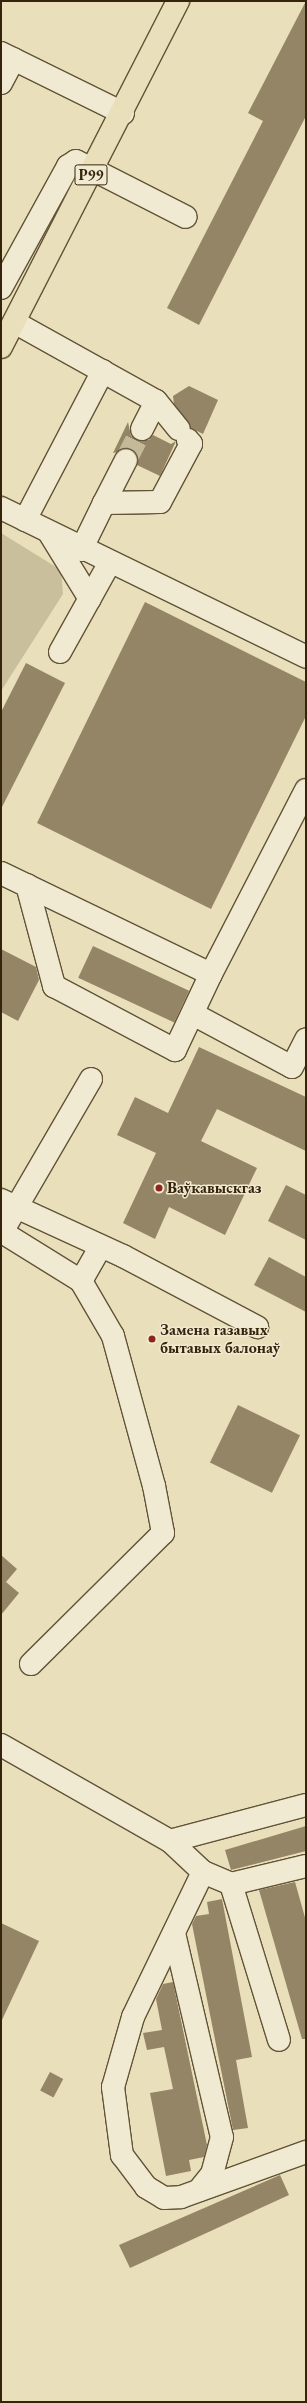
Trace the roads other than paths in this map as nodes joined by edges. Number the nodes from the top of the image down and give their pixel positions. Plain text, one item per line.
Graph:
1 (178, 1) edge
2 (8, 56) edge
3 (1, 83) edge
4 (123, 113) junction
5 (94, 170) junction
6 (186, 217) dead end
7 (1, 288) edge
8 (5, 336) edge
9 (103, 371) junction
10 (156, 401) junction
11 (142, 429) tunnel mouth
12 (126, 460) tunnel mouth
13 (104, 503) junction
14 (1, 508) edge
15 (25, 520) junction
16 (50, 534) junction
17 (81, 550) junction
18 (109, 564) junction
19 (90, 599) junction
20 (60, 652) dead end
21 (306, 657) edge
22 (306, 790) edge
23 (1, 873) edge
24 (27, 886) junction
25 (211, 974) junction
26 (193, 1014) junction
27 (306, 1039) edge
28 (91, 1079) dead end
29 (8, 1204) edge
30 (1, 1233) edge
31 (101, 1246) junction
32 (81, 1281) junction
33 (257, 1327) dead end
34 (31, 1664) dead end
35 (1, 1745) edge
36 (306, 1805) edge
37 (170, 1841) junction
38 (306, 1866) edge
39 (204, 1872) junction
40 (231, 1884) junction
41 (174, 1933) junction
42 (279, 2040) dead end
43 (306, 2152) edge
44 (199, 2190) junction

1 - 4 main road, Р99
2 - 3 street
2 - 4 street
4 - 5 main road, Р99
5 - 6 street
5 - 7 street
5 - 8 main road, Р99
8 - 9 street
9 - 10 street
9 - 15 street
10 - 11 street
10 - 13 street
12 - 13 street
13 - 17 street
14 - 15 street
15 - 16 street
16 - 17 street
16 - 19 street
17 - 18 street
18 - 19 street
18 - 21 street
19 - 20 street
22 - 25 street
23 - 24 street
24 - 25 street
24 - 26 street
25 - 26 street
26 - 27 street
28 - 29 street
29 - 30 street
29 - 31 street
30 - 32 street
31 - 32 street
31 - 33 street
32 - 34 street
35 - 37 street
36 - 37 street
37 - 39 street
38 - 40 street
39 - 40 street
39 - 41 street
40 - 42 street
41 - 44 street
41 - 44 street
43 - 44 street

